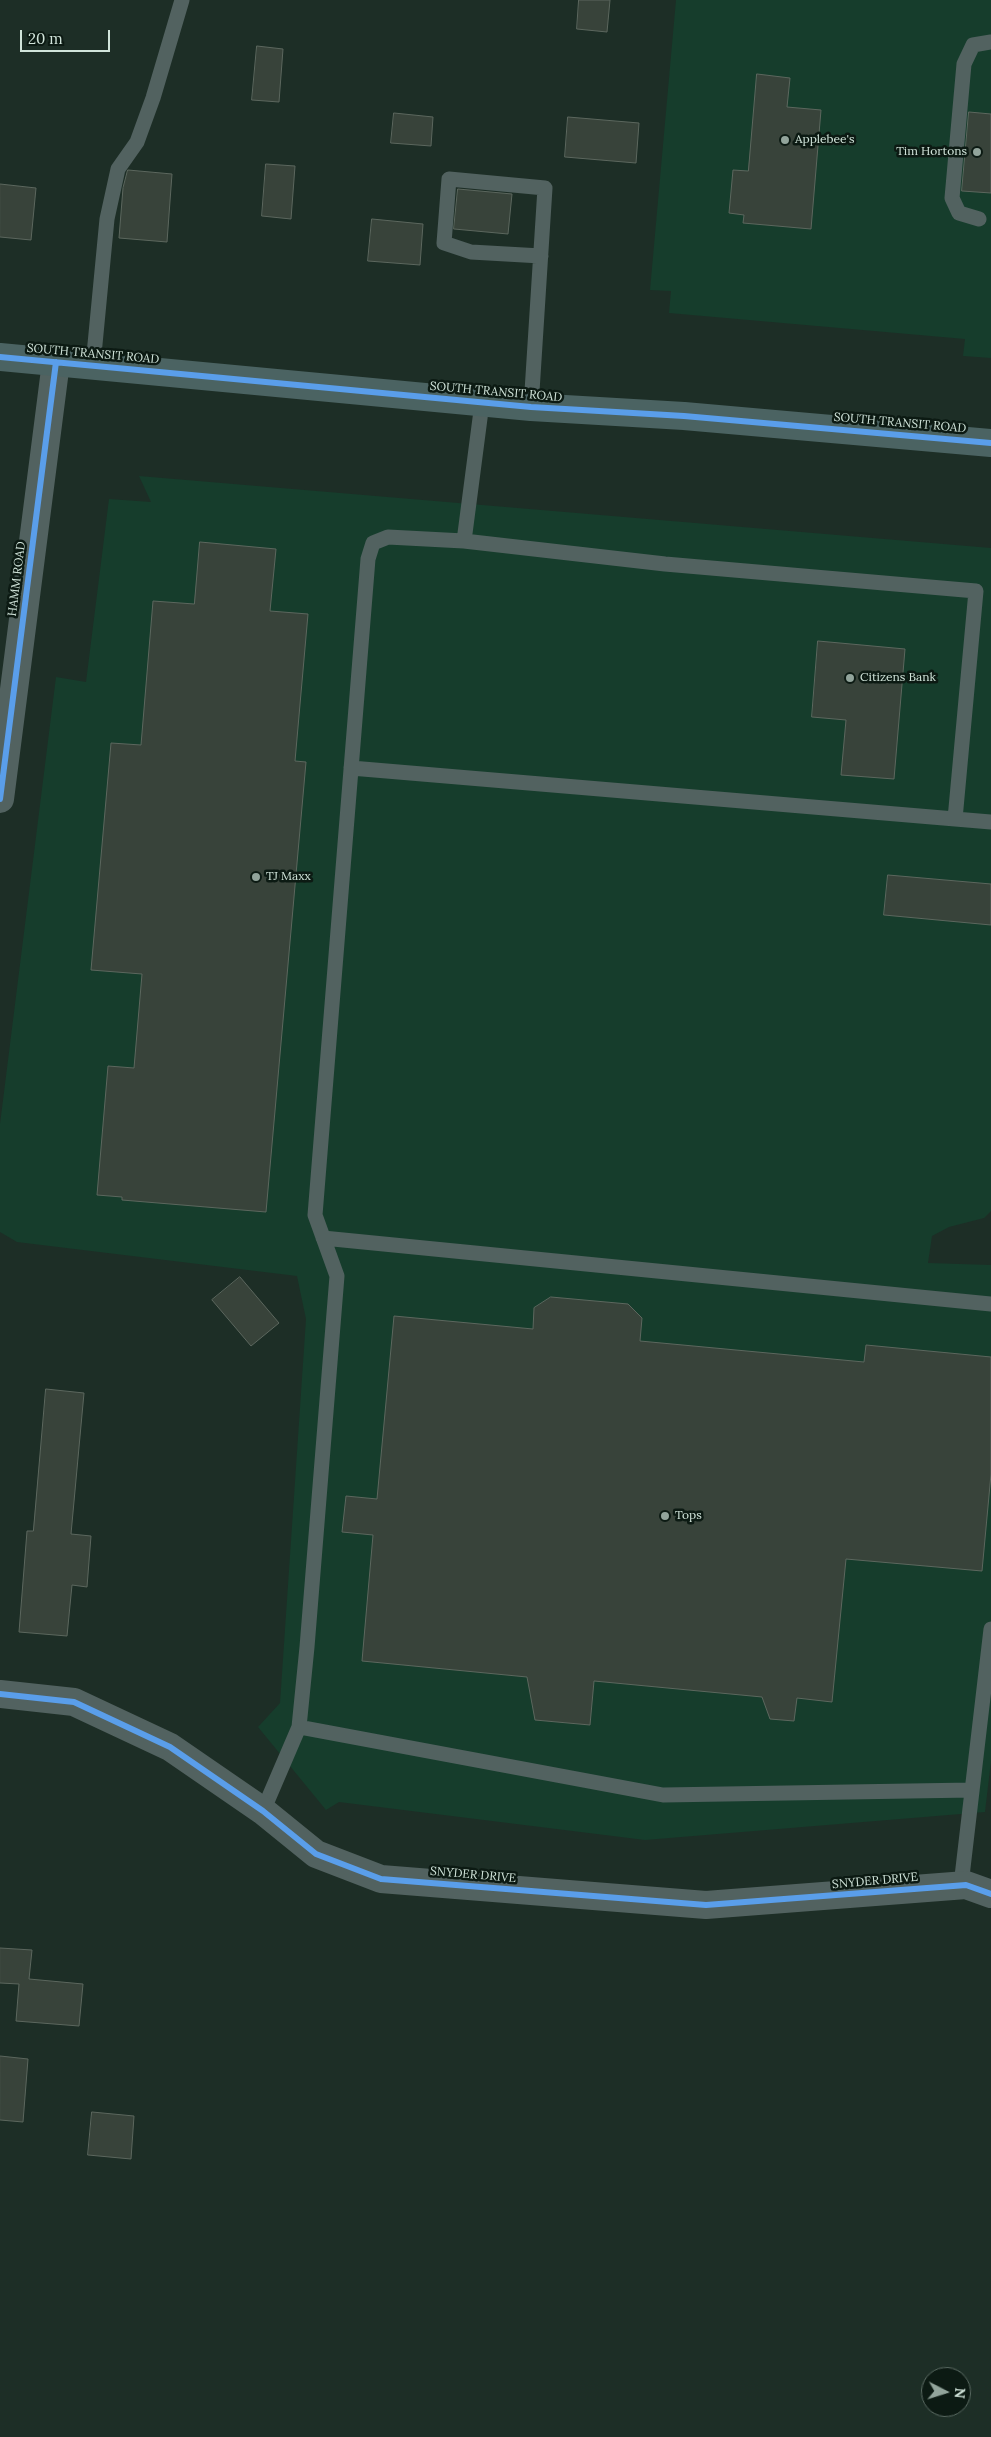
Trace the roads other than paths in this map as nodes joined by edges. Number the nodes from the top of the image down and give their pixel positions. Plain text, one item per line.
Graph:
1 (182, 0) edge
2 (991, 42) edge
3 (979, 219) dead end
4 (540, 256) junction
5 (0, 357) edge
6 (56, 362) junction
7 (93, 365) junction
8 (482, 403) junction
9 (531, 407) junction
10 (991, 443) edge
11 (464, 541) junction
12 (351, 768) junction
13 (0, 798) edge
14 (955, 819) junction
15 (991, 822) edge
16 (323, 1238) junction
17 (991, 1304) edge
18 (991, 1629) edge
19 (0, 1694) edge
20 (299, 1727) junction
21 (972, 1790) junction
22 (263, 1811) junction
23 (961, 1885) junction
24 (991, 1894) edge

1 - 7 lane
2 - 3 lane
4 - 4 lane
4 - 9 lane
5 - 6 highway, SOUTH TRANSIT ROAD
6 - 7 highway, SOUTH TRANSIT ROAD
6 - 13 street, HAMM ROAD
7 - 8 highway, SOUTH TRANSIT ROAD
8 - 9 highway, SOUTH TRANSIT ROAD
8 - 11 lane
9 - 10 highway, SOUTH TRANSIT ROAD
11 - 12 lane
11 - 14 lane
12 - 14 lane
12 - 16 lane
14 - 15 lane
16 - 17 lane
16 - 20 lane
18 - 21 lane
19 - 22 street, SNYDER DRIVE
20 - 21 lane
20 - 22 lane
21 - 23 lane
22 - 23 street, SNYDER DRIVE
23 - 24 street, SNYDER DRIVE

